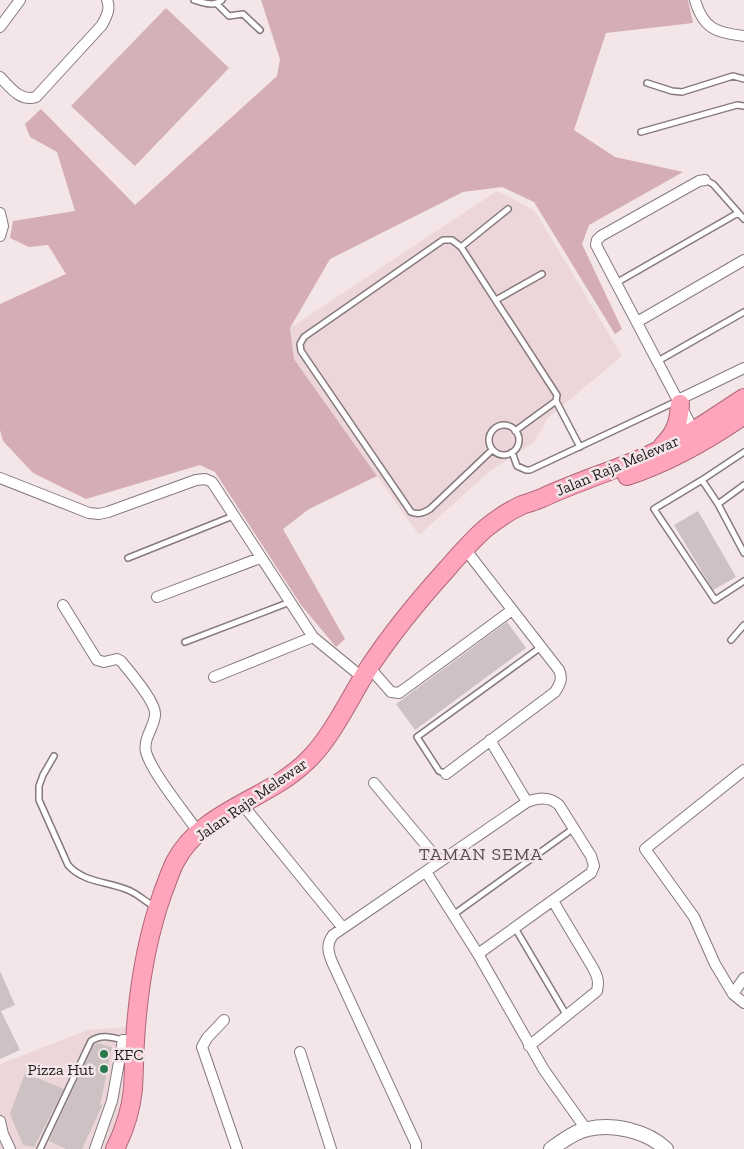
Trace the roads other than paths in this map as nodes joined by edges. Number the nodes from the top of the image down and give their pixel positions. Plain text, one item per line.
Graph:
1 (20, 0) edge
2 (106, 0) edge
3 (194, 0) edge
4 (695, 0) edge
5 (220, 2) edge
6 (0, 27) edge
7 (260, 30) dead end
8 (744, 36) edge
9 (0, 77) edge
10 (744, 79) edge
11 (647, 83) dead end
12 (744, 106) edge
13 (640, 132) dead end
14 (705, 180) joint
15 (508, 209) dead end
16 (0, 213) edge
17 (738, 213) junction
18 (744, 219) edge
19 (0, 236) edge
20 (461, 247) junction
21 (744, 260) edge
22 (542, 274) dead end
23 (616, 282) junction
24 (496, 300) junction
25 (744, 312) edge
26 (637, 322) junction
27 (658, 362) junction
28 (744, 368) edge
29 (556, 401) junction
30 (679, 402) junction
31 (739, 410) edge
32 (515, 431) junction
33 (694, 431) junction
34 (580, 447) junction
35 (492, 450) junction
36 (512, 452) junction
37 (744, 452) edge
38 (635, 461) junction
39 (0, 478) edge
40 (702, 480) junction
41 (744, 485) edge
42 (540, 499) junction
43 (718, 504) junction
44 (234, 515) junction
45 (465, 549) junction
46 (744, 553) edge
47 (128, 558) dead end
48 (260, 558) junction
49 (744, 582) edge
50 (157, 597) dead end
51 (290, 602) junction
52 (63, 605) dead end
53 (512, 610) junction
54 (744, 625) edge
55 (313, 638) junction
56 (731, 640) dead end
57 (185, 642) dead end
58 (541, 647) junction
59 (366, 673) junction
60 (214, 677) dead end
61 (490, 740) junction
62 (54, 756) dead end
63 (744, 770) edge
64 (446, 774) joint
65 (374, 783) dead end
66 (527, 802) junction
67 (242, 804) junction
68 (574, 828) junction
69 (199, 833) junction
70 (440, 862) junction
71 (426, 872) junction
72 (553, 900) junction
73 (157, 909) junction
74 (453, 915) junction
75 (343, 928) junction
76 (515, 928) junction
77 (478, 954) junction
78 (744, 978) edge
79 (733, 994) junction
80 (744, 1003) edge
81 (567, 1016) junction
82 (224, 1020) dead end
83 (129, 1040) junction
84 (529, 1046) junction
85 (300, 1052) dead end
86 (0, 1120) edge
87 (586, 1129) junction
88 (10, 1149) edge
89 (40, 1149) edge
90 (95, 1149) edge
91 (115, 1149) edge
92 (237, 1149) edge
93 (332, 1149) edge
94 (416, 1149) edge
95 (550, 1149) edge
96 (666, 1149) edge

1 - 6 street
2 - 9 street
3 - 5 lane
4 - 8 street
5 - 7 lane
10 - 11 lane
12 - 13 lane
14 - 17 lane
14 - 23 street
15 - 20 lane
16 - 19 street
17 - 18 lane
17 - 23 lane
20 - 24 lane
20 - 35 lane
21 - 26 street
22 - 24 lane
23 - 26 street
24 - 29 lane
25 - 27 lane
26 - 27 street
27 - 30 street
28 - 30 street
29 - 32 lane
29 - 34 lane
30 - 31 highway
30 - 33 street
30 - 34 lane
30 - 38 highway
31 - 33 highway, Jalan Raja Melewar
31 - 42 highway, Jalan Raja Melewar
32 - 35 lane
32 - 36 lane
33 - 38 highway, Jalan Raja Melewar
34 - 36 lane
35 - 36 lane
37 - 40 lane
38 - 42 highway, Jalan Raja Melewar
39 - 44 street
40 - 43 lane
40 - 49 lane
41 - 43 lane
42 - 45 highway, Jalan Raja Melewar
43 - 46 lane
44 - 47 lane
44 - 48 street
45 - 53 street
45 - 59 highway, Jalan Raja Melewar
48 - 50 street
48 - 51 street
51 - 55 street
51 - 57 lane
52 - 69 street
53 - 58 street
53 - 59 street
54 - 56 lane
55 - 59 street
55 - 60 street
58 - 61 street
58 - 64 lane
59 - 67 highway, Jalan Raja Melewar
61 - 64 street
61 - 66 street
62 - 73 lane
63 - 79 street
65 - 70 street
66 - 68 street
66 - 70 street
67 - 69 highway, Jalan Raja Melewar
67 - 75 street
68 - 72 street
68 - 74 lane
69 - 73 highway, Jalan Raja Melewar
70 - 71 street
71 - 74 street
71 - 75 street
72 - 76 street
72 - 81 street
73 - 83 highway, Jalan Raja Melewar
74 - 77 street
75 - 94 street
76 - 77 street
76 - 81 lane
77 - 84 street
78 - 79 street
79 - 80 street
81 - 84 street
82 - 92 street
83 - 89 lane
83 - 90 street
83 - 91 highway, Jalan Raja Melewar
84 - 87 street
85 - 93 street
86 - 88 street
87 - 95 street
87 - 96 street

